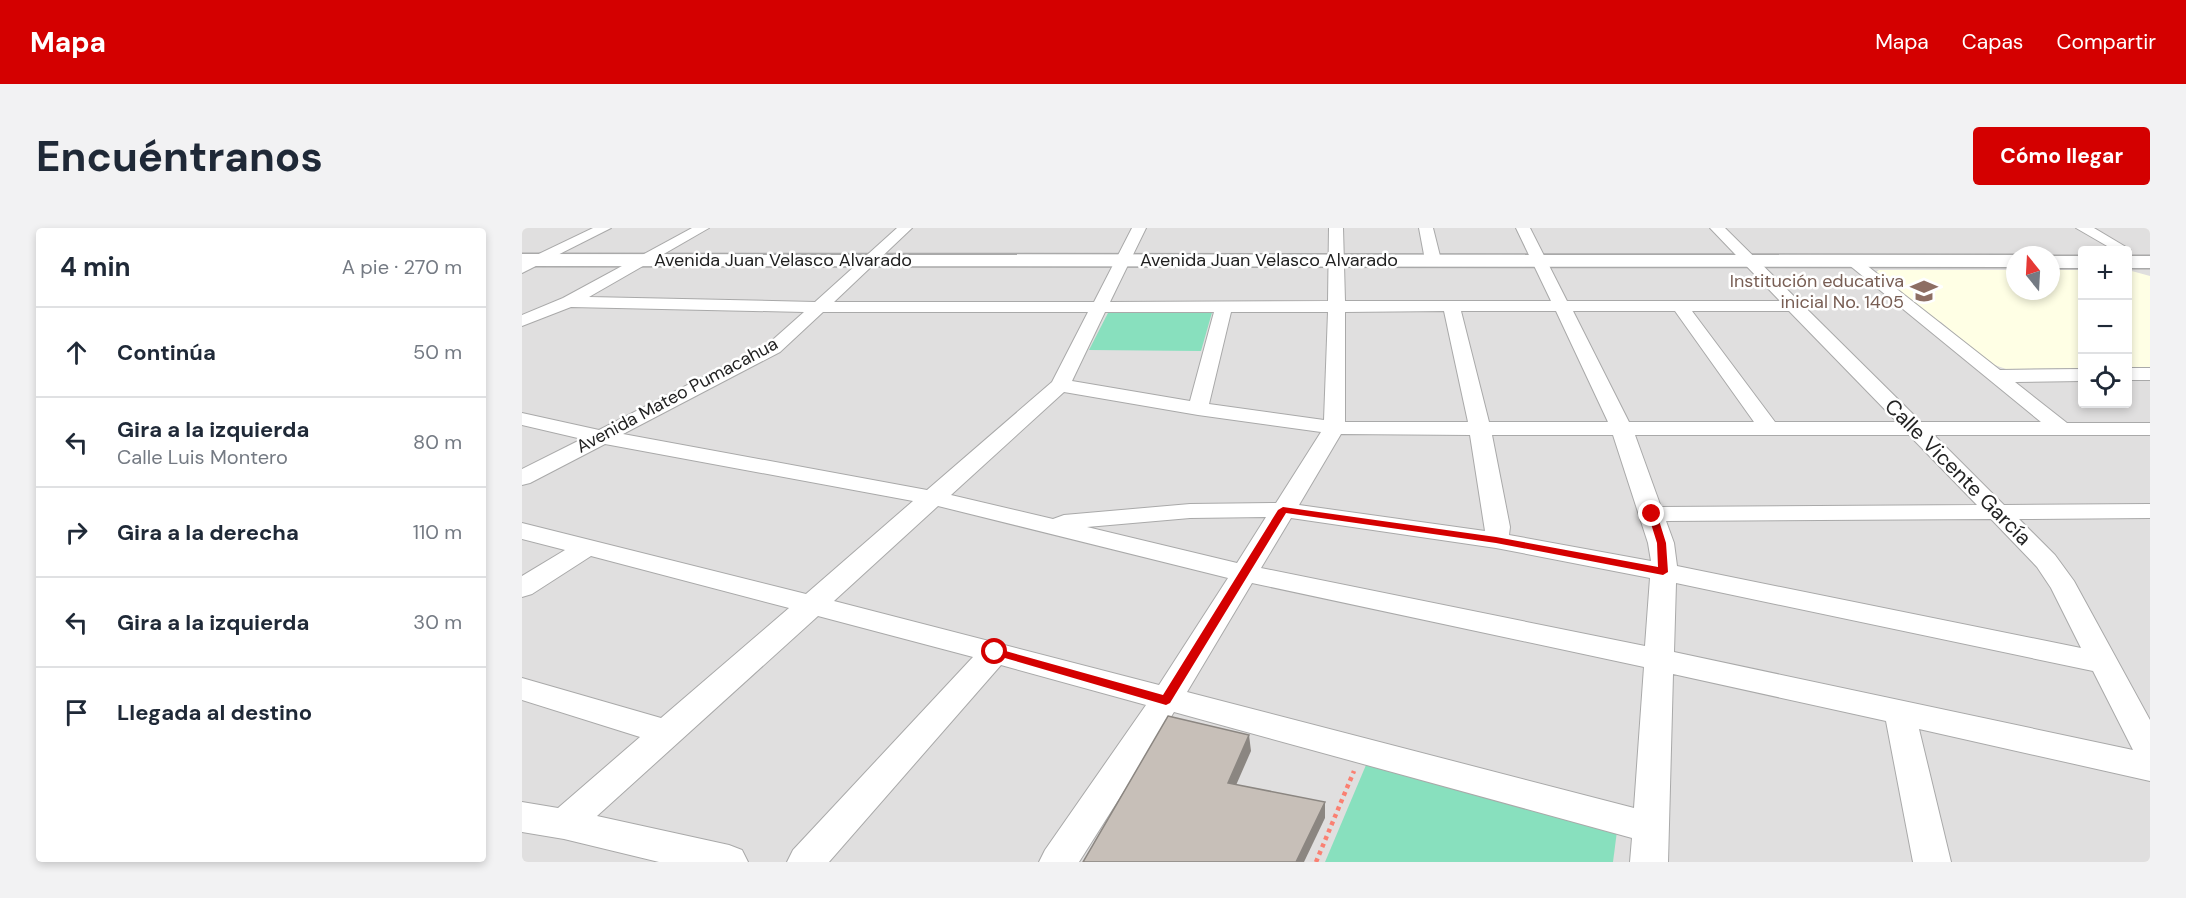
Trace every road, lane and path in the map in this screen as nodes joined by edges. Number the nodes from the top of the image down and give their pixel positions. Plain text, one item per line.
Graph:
1 (604, 228) edge
2 (702, 228) edge
3 (905, 228) edge
4 (1139, 228) edge
5 (1336, 228) edge
6 (1426, 228) edge
7 (1523, 228) edge
8 (1718, 228) edge
9 (2083, 228) edge
10 (2117, 246) edge
11 (531, 260) edge
12 (646, 260) junction
13 (869, 260) junction
14 (1125, 260) junction
15 (1337, 260) junction
16 (1433, 260) junction
17 (1539, 260) junction
18 (1749, 260) junction
19 (1851, 260) junction
20 (2006, 261) edge
21 (2060, 262) edge
22 (2078, 262) edge
23 (522, 268) edge
24 (569, 302) junction
25 (1101, 305) junction
26 (1224, 305) junction
27 (1336, 305) junction
28 (1451, 305) junction
29 (1561, 305) junction
30 (1680, 306) junction
31 (1794, 306) junction
32 (818, 307) junction
33 (522, 321) edge
34 (2132, 374) edge
35 (2150, 374) edge
36 (2078, 375) edge
37 (1996, 376) junction
38 (1060, 385) junction
39 (1198, 409) junction
40 (522, 418) edge
41 (1334, 428) junction
42 (1480, 429) junction
43 (1622, 429) junction
44 (2062, 429) junction
45 (2150, 429) edge
46 (1770, 430) junction
47 (1916, 430) junction
48 (599, 436) junction
49 (522, 478) edge
50 (933, 498) junction
51 (1283, 510) junction
52 (1998, 512) junction
53 (2150, 512) edge
54 (1652, 514) junction
55 (1042, 524) junction
56 (522, 531) edge
57 (1496, 540) junction
58 (588, 547) junction
59 (1663, 572) junction
60 (1244, 573) junction
61 (522, 588) edge
62 (813, 605) junction
63 (995, 652) junction
64 (1660, 660) junction
65 (2104, 663) junction
66 (522, 689) edge
67 (1166, 700) junction
68 (1900, 714) junction
69 (668, 733) junction
70 (1363, 751) junction
71 (2150, 751) edge
72 (2150, 767) edge
73 (522, 817) edge
74 (564, 824) junction
75 (1651, 828) junction
76 (729, 862) edge
77 (806, 862) edge
78 (1059, 862) edge
79 (1316, 862) edge
80 (1649, 862) edge
81 (1932, 862) edge

1 - 11 street
2 - 12 street
3 - 13 street, Avenida Mateo Pumacahua
4 - 14 street
5 - 15 street
6 - 16 street
7 - 17 street
8 - 18 street, Calle Vicente García
9 - 10 street
11 - 12 street, Avenida Juan Velasco Alvarado
11 - 23 street
12 - 13 street, Avenida Juan Velasco Alvarado
12 - 24 street
13 - 14 street, Avenida Juan Velasco Alvarado
13 - 32 street, Avenida Mateo Pumacahua
14 - 15 street, Avenida Juan Velasco Alvarado
14 - 25 street
15 - 16 street, Avenida Juan Velasco Alvarado
15 - 27 street
16 - 17 street, Avenida Juan Velasco Alvarado
17 - 18 street, Avenida Juan Velasco Alvarado
17 - 29 street
18 - 19 street, Avenida Juan Velasco Alvarado
18 - 31 street, Calle Vicente García
19 - 20 street, Avenida Juan Velasco Alvarado
19 - 37 street
21 - 22 street
24 - 32 street
24 - 33 street
25 - 26 street
25 - 32 street
25 - 38 street
26 - 27 street
26 - 39 street
27 - 28 street
27 - 41 street
28 - 29 street
28 - 42 street
29 - 30 street
29 - 43 street
30 - 31 street
30 - 46 street
31 - 47 street, Calle Vicente García
32 - 48 street, Avenida Mateo Pumacahua
34 - 35 street
36 - 37 street
37 - 44 street
38 - 39 street
38 - 50 street
39 - 41 street
40 - 48 street
41 - 42 street
41 - 51 street
42 - 43 street
42 - 57 street
43 - 46 street
43 - 54 street
44 - 45 street
44 - 47 street
46 - 47 street
47 - 52 street, Calle Vicente García
48 - 49 street, Avenida Mateo Pumacahua
48 - 50 street
50 - 55 street
50 - 62 street
51 - 55 street
51 - 57 street
51 - 60 street
52 - 53 street
52 - 54 street
52 - 65 street, Calle Vicente García
54 - 59 street
55 - 60 street
56 - 58 street
57 - 59 street
58 - 61 street
58 - 62 street
59 - 64 street
59 - 65 street
60 - 64 street
60 - 67 street
62 - 63 street
62 - 69 street
63 - 67 street
63 - 77 street
64 - 68 street
64 - 75 street
65 - 71 street, Calle Vicente García
66 - 69 street
67 - 70 street
67 - 78 street
68 - 72 street
68 - 81 street
69 - 74 street
70 - 75 street
70 - 79 path
73 - 74 street
74 - 76 street
75 - 80 street

